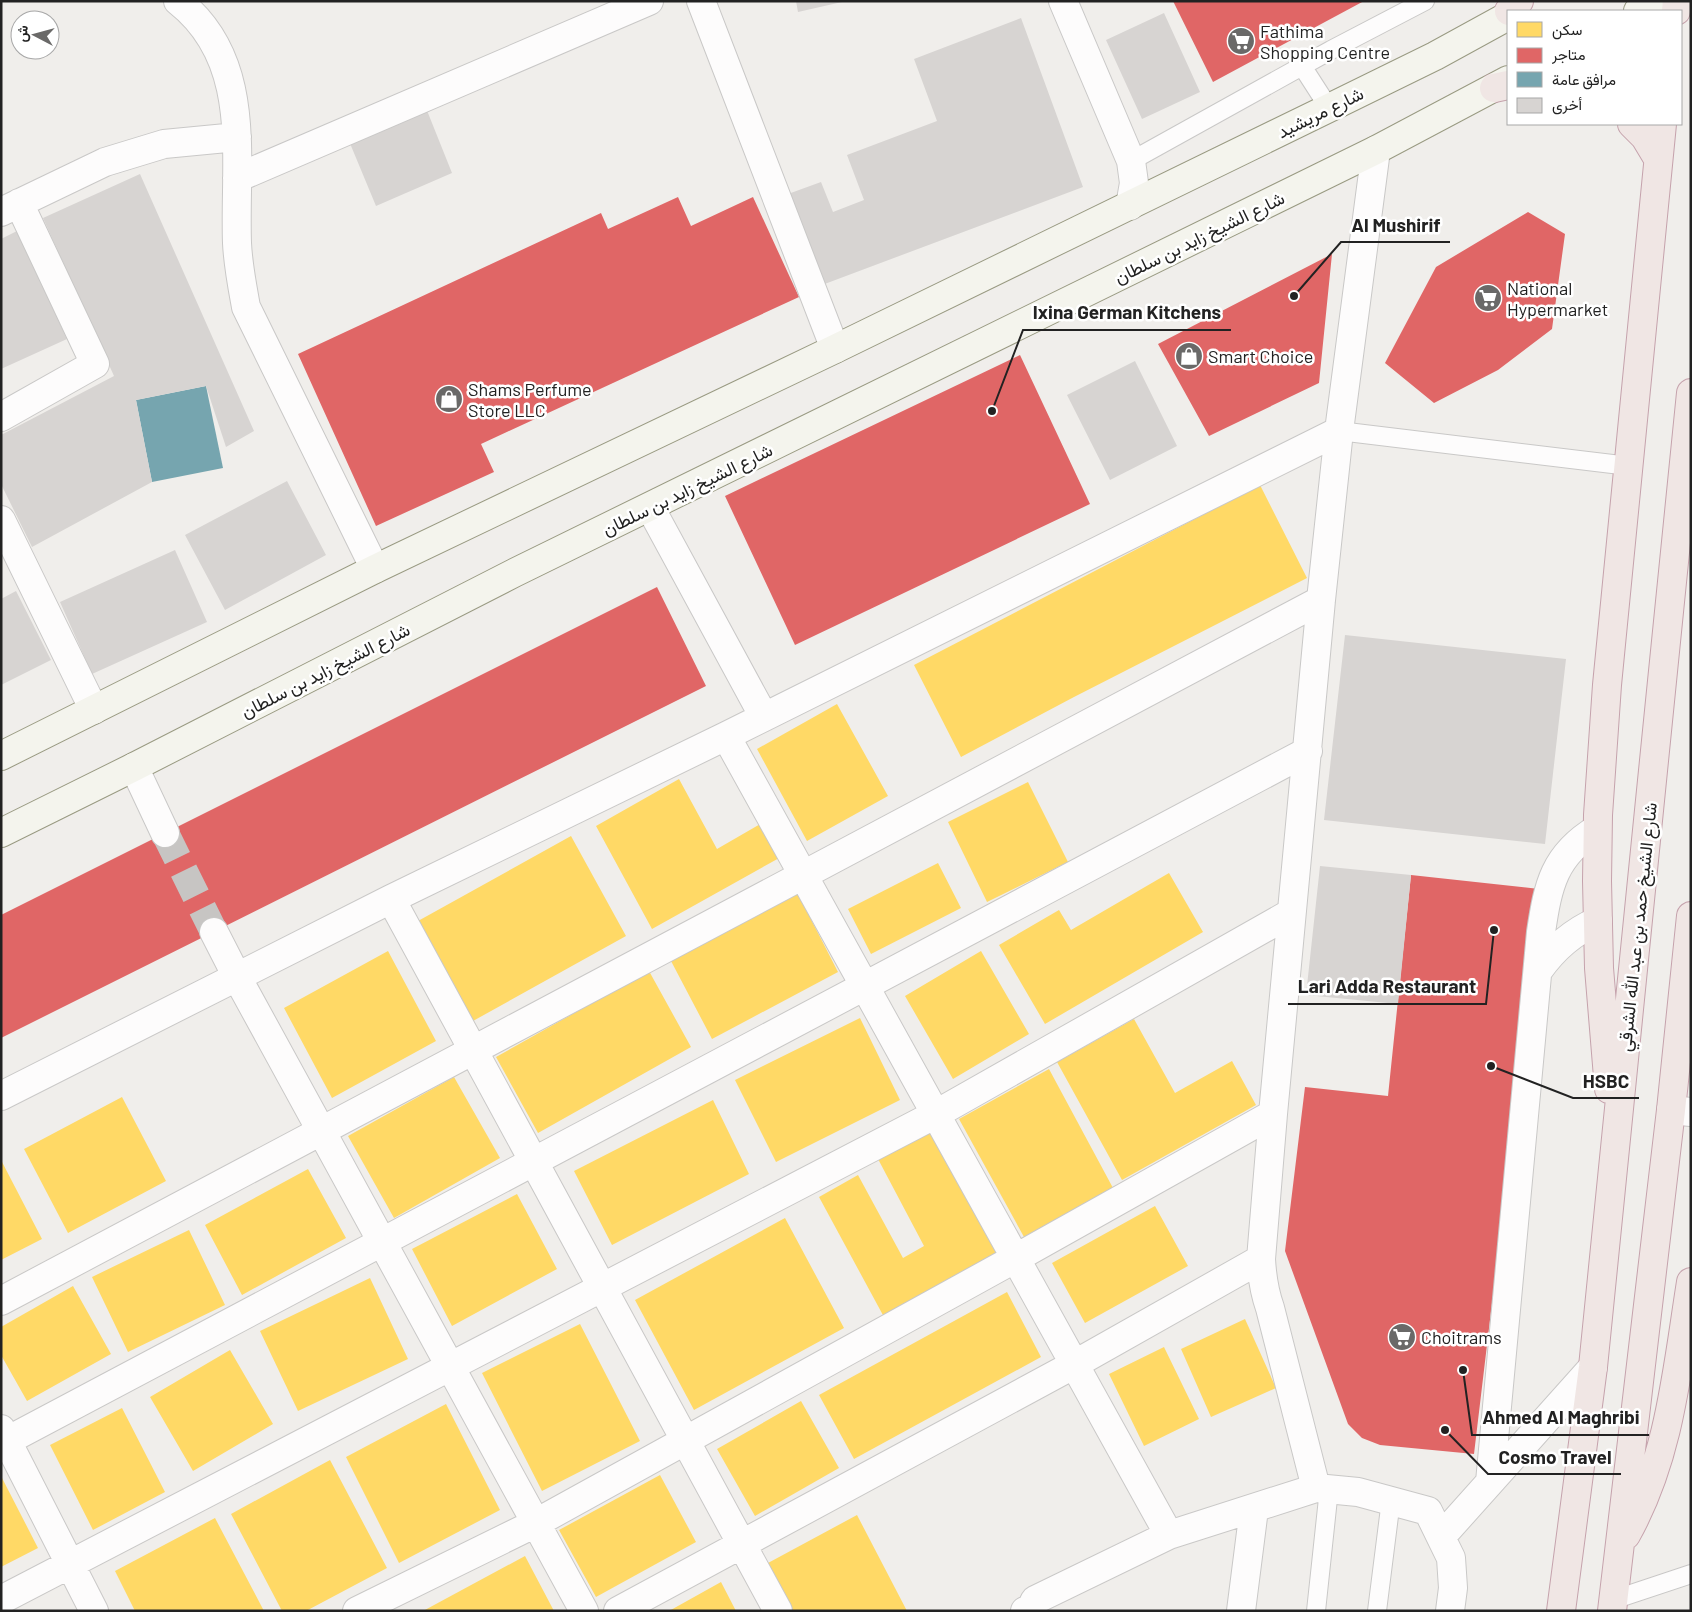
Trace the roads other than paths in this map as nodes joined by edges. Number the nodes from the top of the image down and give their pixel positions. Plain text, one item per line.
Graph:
1 (178, 1) edge
2 (649, 1) edge
3 (701, 1) edge
4 (1063, 1) edge
5 (1425, 1) edge
6 (1534, 1) edge
7 (1657, 1) edge
8 (1516, 10) edge
9 (1640, 10) edge
10 (1507, 15) edge
11 (1302, 66) junction
12 (1504, 84) edge
13 (1329, 108) junction
14 (1633, 125) edge
15 (1662, 125) edge
16 (237, 137) junction
17 (1376, 150) junction
18 (1657, 157) junction
19 (1131, 161) junction
20 (237, 178) junction
21 (1130, 206) junction
22 (10, 207) edge
23 (835, 349) junction
24 (1691, 393) edge
25 (1, 417) edge
26 (1339, 431) junction
27 (1629, 466) junction
28 (650, 507) junction
29 (1, 520) edge
30 (374, 569) junction
31 (1321, 600) junction
32 (94, 710) junction
33 (764, 717) junction
34 (726, 736) junction
35 (1308, 751) junction
36 (1, 756) edge
37 (134, 767) junction
38 (1597, 829) junction
39 (1, 833) edge
40 (165, 833) tunnel mouth
41 (804, 875) junction
42 (391, 899) junction
43 (1291, 913) junction
44 (1691, 916) edge
45 (1598, 920) junction
46 (214, 932) tunnel mouth
47 (1538, 971) junction
48 (237, 977) junction
49 (866, 986) junction
50 (473, 1050) junction
51 (1, 1096) edge
52 (1681, 1111) edge
53 (936, 1114) junction
54 (1273, 1114) junction
55 (321, 1131) junction
56 (1615, 1140) junction
57 (533, 1161) junction
58 (382, 1242) junction
59 (1016, 1258) junction
60 (1261, 1259) junction
61 (1691, 1282) edge
62 (602, 1287) junction
63 (1, 1301) edge
64 (1075, 1364) junction
65 (450, 1366) junction
66 (1593, 1367) junction
67 (3, 1438) edge
68 (685, 1441) junction
69 (1490, 1482) junction
70 (1323, 1489) junction
71 (1391, 1500) junction
72 (1254, 1509) junction
73 (536, 1523) junction
74 (1169, 1534) junction
75 (1441, 1536) junction
76 (741, 1544) junction
77 (1618, 1550) junction
78 (70, 1564) junction
79 (1691, 1574) edge
80 (1, 1600) edge
81 (1612, 1605) edge
82 (1029, 1610) edge
83 (94, 1611) edge
84 (357, 1611) edge
85 (584, 1611) edge
86 (618, 1611) edge
87 (778, 1611) edge
88 (1241, 1611) edge
89 (1316, 1611) edge
90 (1377, 1611) edge
91 (1450, 1611) edge
92 (1561, 1611) edge

1 - 16 street
2 - 20 street
3 - 23 street
4 - 19 street
5 - 11 lane
6 - 8 main road, شارع مريشيد
7 - 9 main road
10 - 13 main road, شارع مريشيد
11 - 13 lane
11 - 19 lane
12 - 17 main road
13 - 21 main road, شارع مريشيد
14 - 18 highway
15 - 18 highway
16 - 20 street
16 - 22 street
17 - 26 street
17 - 28 main road, شارع الشيخ زايد بن سلطان
18 - 27 highway
19 - 21 street
20 - 30 street
21 - 23 main road
22 - 25 street
23 - 30 main road
24 - 56 highway, شارع الشيخ حمد بن عبد الله الشرقي
26 - 27 lane
26 - 31 street
26 - 33 street
27 - 38 highway
28 - 33 street
28 - 37 main road, شارع الشيخ زايد بن سلطان
29 - 32 street
30 - 32 main road
31 - 35 street
31 - 41 street
32 - 36 main road
33 - 34 street
34 - 41 street
34 - 42 street
35 - 43 street
35 - 49 street
37 - 39 main road, شارع الشيخ زايد بن سلطان
37 - 40 street
38 - 45 highway
38 - 47 street
41 - 49 street
41 - 50 street
42 - 48 street
42 - 50 street
43 - 53 street
43 - 54 street
44 - 52 highway
45 - 47 street
45 - 56 highway
46 - 48 street
47 - 69 street
48 - 51 street
48 - 55 street
49 - 53 street
49 - 57 street
50 - 55 street
50 - 57 street
52 - 77 highway
53 - 59 street
53 - 62 street
54 - 59 street
54 - 60 street
55 - 58 street
55 - 63 street
56 - 66 highway, شارع الشيخ حمد بن عبد الله الشرقي
57 - 58 street
57 - 62 street
58 - 65 street
58 - 67 street
59 - 64 street
59 - 68 street
60 - 64 street
60 - 70 street
61 - 77 highway
62 - 65 street
62 - 68 street
64 - 74 street
64 - 76 street
65 - 73 street
65 - 78 street
66 - 69 street
66 - 92 highway, شارع الشيخ حمد بن عبد الله الشرقي
67 - 78 street
68 - 73 street
68 - 76 street
69 - 75 street
70 - 71 street
70 - 72 street
70 - 89 lane
71 - 75 street
71 - 90 lane
72 - 74 street
72 - 88 street
73 - 84 street
73 - 85 street
74 - 82 street
75 - 91 street
76 - 86 street
76 - 87 street
77 - 81 highway
78 - 80 street
78 - 83 street
79 - 81 lane

